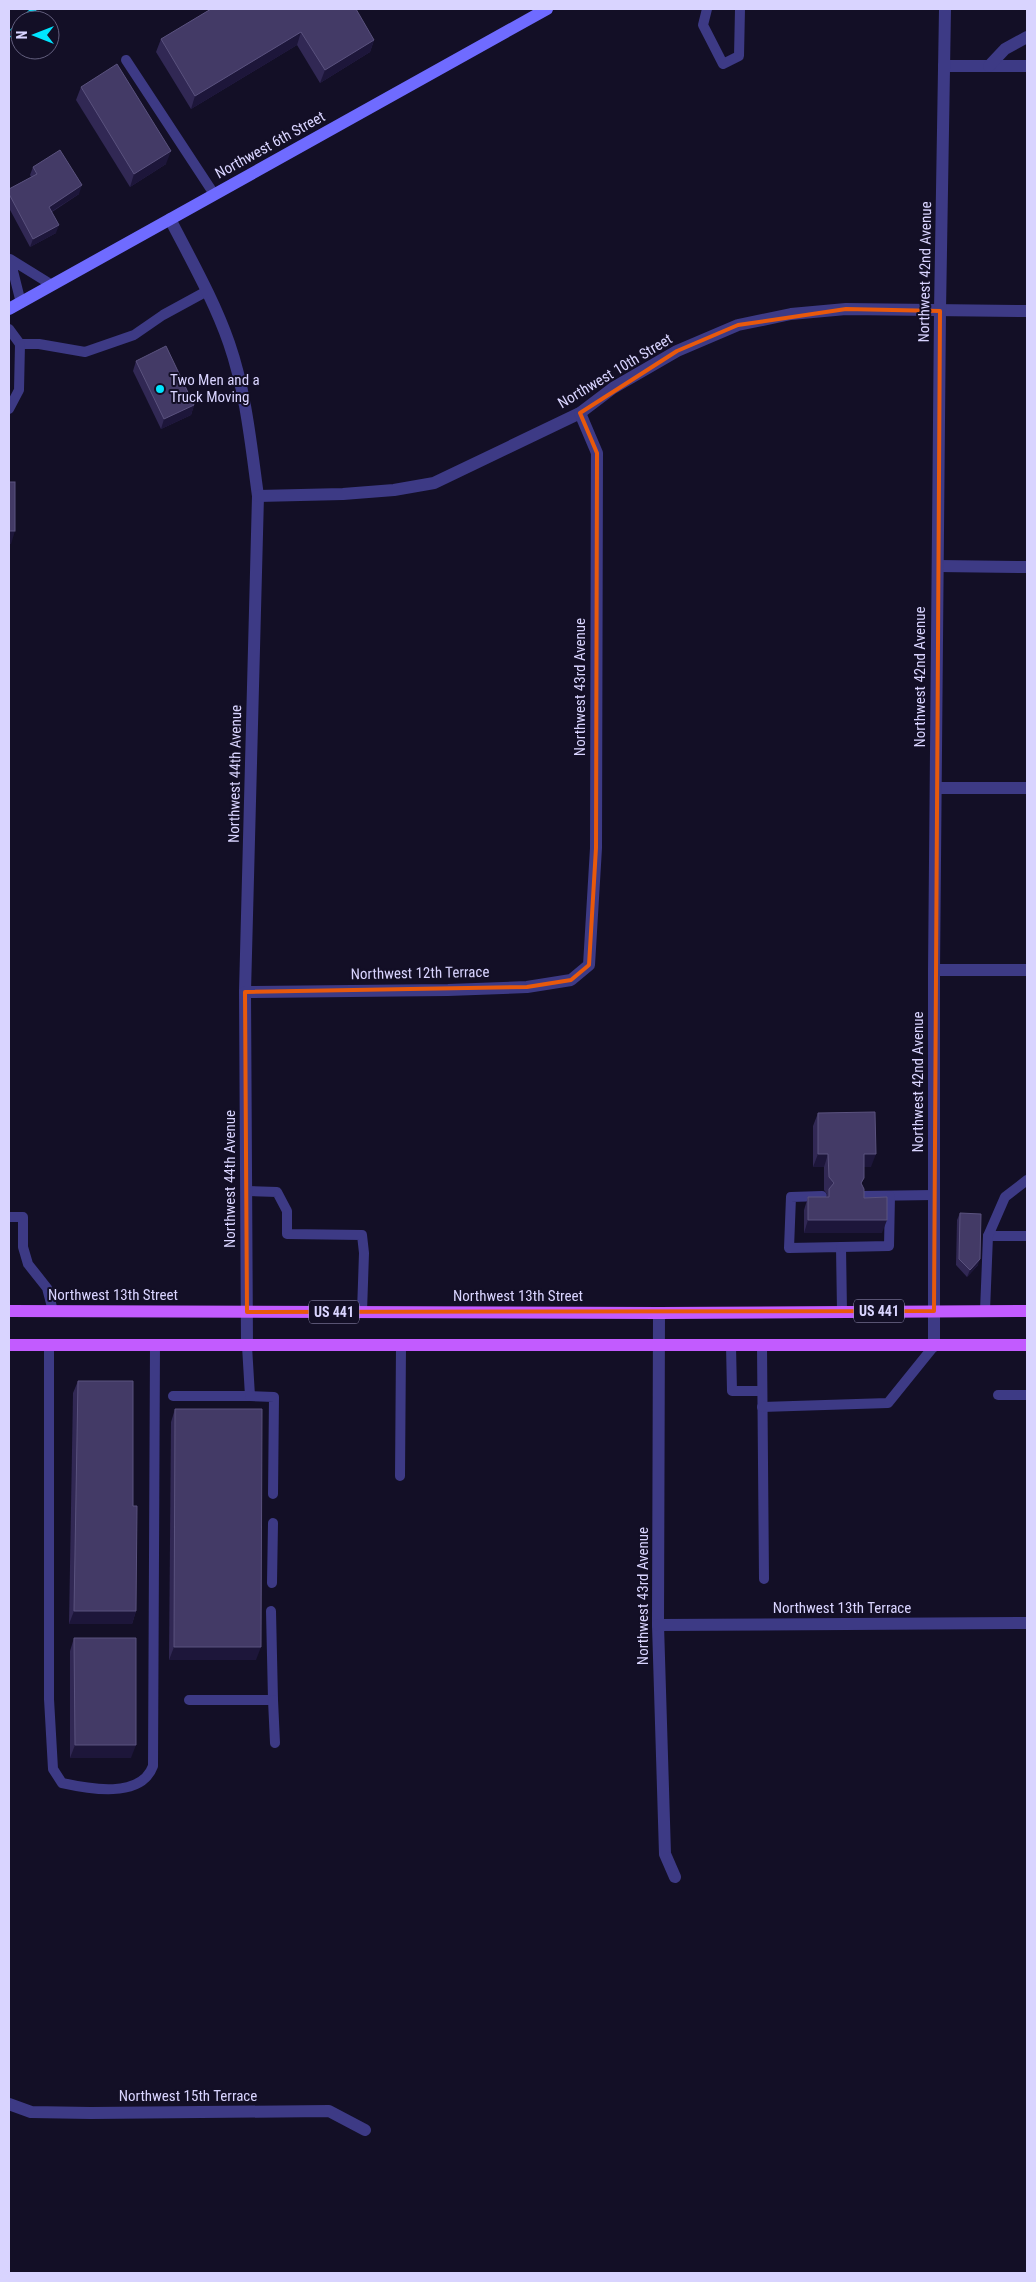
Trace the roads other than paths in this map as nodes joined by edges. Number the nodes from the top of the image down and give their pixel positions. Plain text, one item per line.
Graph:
1 (707, 9) edge
2 (740, 9) edge
3 (945, 9) edge
4 (538, 11) edge
5 (1027, 36) edge
6 (126, 60) dead end
7 (944, 66) junction
8 (989, 66) junction
9 (1027, 66) edge
10 (214, 194) junction
11 (170, 219) junction
12 (52, 285) junction
13 (208, 291) junction
14 (21, 302) junction
15 (9, 309) edge
16 (940, 311) junction
17 (1027, 311) edge
18 (9, 330) edge
19 (20, 344) junction
20 (9, 409) edge
21 (580, 413) junction
22 (258, 496) junction
23 (938, 566) junction
24 (1027, 567) edge
25 (936, 788) junction
26 (1027, 788) edge
27 (589, 965) joint
28 (934, 970) junction
29 (1027, 970) edge
30 (246, 992) junction
31 (1027, 1180) edge
32 (246, 1191) junction
33 (934, 1195) junction
34 (822, 1196) edge
35 (863, 1196) edge
36 (890, 1196) junction
37 (9, 1217) edge
38 (988, 1236) junction
39 (1027, 1236) edge
40 (841, 1247) junction
41 (9, 1310) edge
42 (53, 1311) junction
43 (842, 1311) junction
44 (934, 1311) junction
45 (985, 1311) junction
46 (1027, 1311) edge
47 (247, 1312) junction
48 (362, 1312) junction
49 (659, 1313) junction
50 (9, 1345) edge
51 (49, 1345) junction
52 (155, 1345) junction
53 (1027, 1345) edge
54 (247, 1346) junction
55 (401, 1346) junction
56 (659, 1346) junction
57 (731, 1346) junction
58 (762, 1346) junction
59 (934, 1346) junction
60 (762, 1391) junction
61 (1027, 1395) edge
62 (173, 1396) dead end
63 (250, 1396) junction
64 (998, 1396) dead end
65 (762, 1407) junction
66 (400, 1476) dead end
67 (273, 1494) dead end
68 (273, 1522) dead end
69 (764, 1579) dead end
70 (272, 1583) dead end
71 (271, 1611) dead end
72 (1027, 1623) edge
73 (658, 1625) junction
74 (190, 1700) dead end
75 (273, 1700) junction
76 (275, 1743) dead end
77 (675, 1877) dead end
78 (9, 2104) edge
79 (365, 2130) dead end

1 - 2 lane
3 - 7 street, Northwest 42nd Avenue
4 - 10 main road, Northwest 6th Street
5 - 8 street
6 - 10 lane
7 - 8 street
7 - 16 street, Northwest 42nd Avenue
8 - 9 street
10 - 11 main road, Northwest 6th Street
11 - 12 main road, Northwest 6th Street
11 - 13 street, Northwest 44th Avenue
12 - 14 main road, Northwest 6th Street
12 - 14 lane
13 - 19 lane
13 - 22 street, Northwest 44th Avenue
14 - 15 main road, Northwest 6th Street
16 - 17 street, Northwest 10th Street
16 - 21 street, Northwest 10th Street
16 - 23 street, Northwest 42nd Avenue
18 - 19 lane
19 - 20 lane
21 - 22 street, Northwest 10th Street
21 - 27 street, Northwest 43rd Avenue
22 - 30 street, Northwest 44th Avenue
23 - 24 street
23 - 25 street, Northwest 42nd Avenue
25 - 26 street
25 - 28 street, Northwest 42nd Avenue
27 - 30 street, Northwest 12th Terrace
28 - 29 street
28 - 33 street, Northwest 42nd Avenue
30 - 32 street, Northwest 44th Avenue
31 - 38 lane
32 - 47 street, Northwest 44th Avenue
32 - 48 lane
33 - 36 lane
33 - 44 street, Northwest 42nd Avenue
34 - 40 lane
35 - 36 lane
36 - 40 lane
37 - 42 lane
38 - 39 lane
38 - 45 lane
40 - 43 lane
41 - 42 main road, Northwest 13th Street / US 441
42 - 47 main road, Northwest 13th Street / US 441
43 - 44 main road, Northwest 13th Street / US 441
43 - 49 main road, Northwest 13th Street / US 441
44 - 45 main road, Northwest 13th Street / US 441
44 - 59 street, Northwest 42nd Avenue
45 - 46 main road, Northwest 13th Street / US 441
47 - 48 main road, Northwest 13th Street / US 441
47 - 54 street, Northwest 44th Avenue
48 - 49 main road, Northwest 13th Street / US 441
49 - 56 street, Northwest 43rd Avenue
50 - 51 main road, US 441
51 - 52 main road, US 441
51 - 52 lane
52 - 54 main road, US 441
53 - 59 main road, US 441
54 - 55 main road, US 441
54 - 63 lane
55 - 56 main road, US 441
55 - 66 lane
56 - 57 main road, US 441
56 - 73 street, Northwest 43rd Avenue
57 - 58 main road, US 441
57 - 60 lane
58 - 59 main road, US 441
58 - 60 lane
59 - 65 lane
60 - 65 lane
61 - 64 lane
62 - 63 lane
63 - 67 lane
65 - 69 lane
68 - 70 lane
71 - 75 lane
72 - 73 street, Northwest 13th Terrace
73 - 77 street, Northwest 43rd Avenue
74 - 75 lane
75 - 76 lane
78 - 79 street, Northwest 15th Terrace

